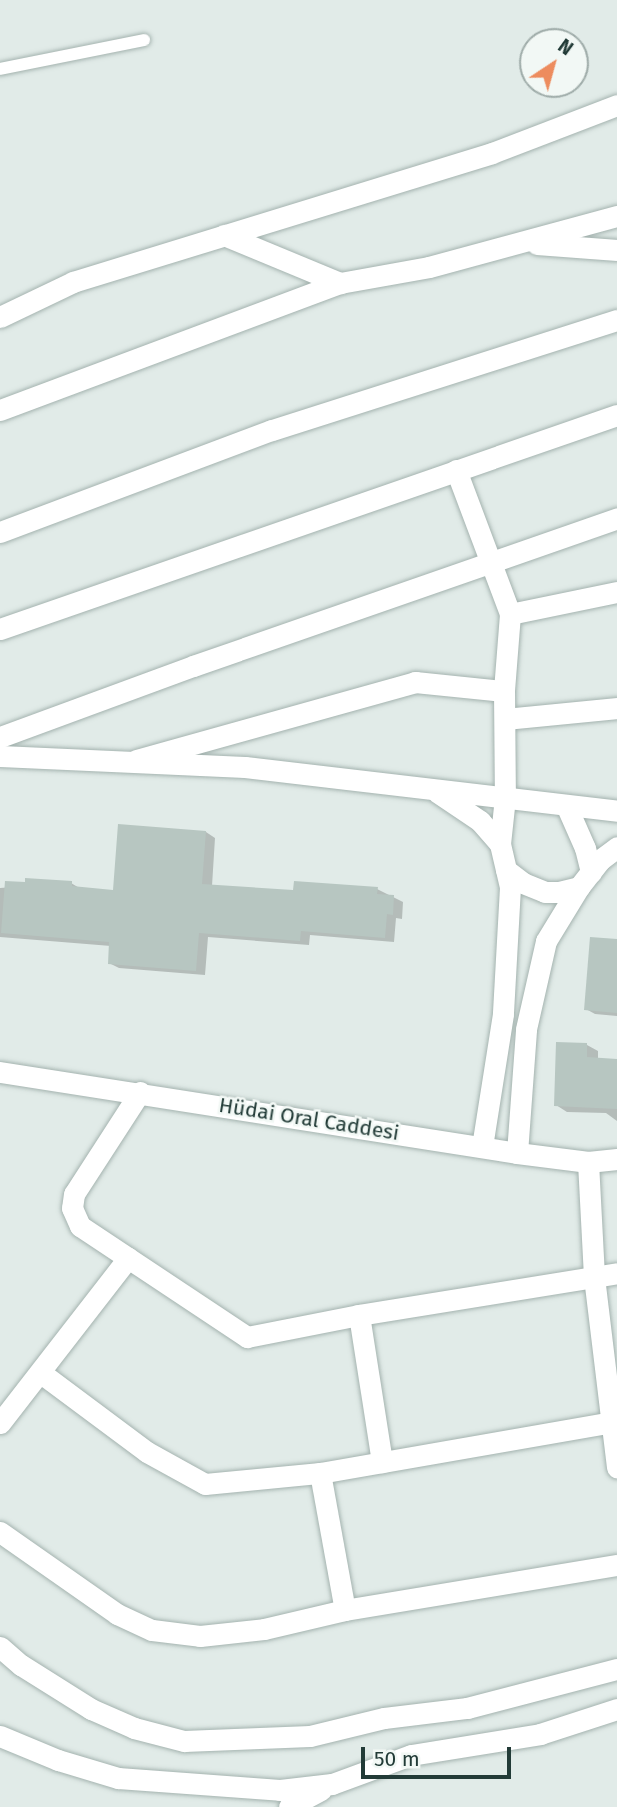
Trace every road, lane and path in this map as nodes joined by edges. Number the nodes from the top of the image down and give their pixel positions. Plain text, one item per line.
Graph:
1 (144, 40) dead end
2 (0, 69) edge
3 (617, 105) edge
4 (617, 216) edge
5 (224, 235) junction
6 (521, 242) junction
7 (617, 250) edge
8 (340, 284) junction
9 (0, 317) edge
10 (617, 320) edge
11 (0, 410) edge
12 (617, 415) edge
13 (456, 470) junction
14 (617, 518) edge
15 (0, 532) edge
16 (492, 561) junction
17 (617, 592) edge
18 (510, 614) junction
19 (0, 629) edge
20 (504, 691) junction
21 (617, 708) edge
22 (505, 719) junction
23 (0, 737) edge
24 (0, 756) edge
25 (131, 761) junction
26 (432, 789) junction
27 (505, 797) junction
28 (566, 806) junction
29 (617, 811) edge
30 (500, 844) junction
31 (601, 865) edge
32 (506, 870) junction
33 (0, 1072) edge
34 (140, 1092) junction
35 (482, 1146) junction
36 (517, 1153) junction
37 (617, 1159) edge
38 (587, 1162) junction
39 (128, 1258) junction
40 (617, 1273) edge
41 (594, 1277) junction
42 (359, 1315) junction
43 (41, 1373) junction
44 (614, 1421) edge
45 (0, 1423) edge
46 (382, 1462) junction
47 (617, 1468) edge
48 (320, 1473) junction
49 (0, 1532) edge
50 (617, 1565) edge
51 (345, 1610) junction
52 (0, 1647) edge
53 (617, 1669) edge
54 (617, 1709) edge
55 (0, 1736) edge
56 (332, 1784) junction
57 (289, 1807) edge

1 - 2 lane
3 - 5 street
4 - 6 street
5 - 8 street
5 - 9 street
6 - 7 street
6 - 8 street
8 - 11 street
10 - 15 street
12 - 13 street
13 - 16 street
13 - 19 street
14 - 16 street
16 - 18 street
16 - 23 street
17 - 18 street
18 - 20 street
20 - 22 street
20 - 25 street
21 - 22 street
22 - 27 street
24 - 25 street
25 - 26 street
26 - 27 street
26 - 30 street
27 - 28 street
27 - 30 street
28 - 29 street
28 - 31 street
30 - 32 street
31 - 32 street
31 - 36 street
32 - 35 street
33 - 34 street, Hüdai Oral Caddesi
34 - 35 street, Hüdai Oral Caddesi
34 - 39 street
35 - 36 street, Hüdai Oral Caddesi
36 - 38 street, Hüdai Oral Caddesi
37 - 38 street, Hüdai Oral Caddesi
38 - 41 street
39 - 42 street
39 - 43 street
40 - 41 street
41 - 42 street
41 - 44 street
42 - 46 street
43 - 45 street
43 - 48 street
44 - 46 street
44 - 47 street
46 - 48 street
48 - 51 street
49 - 51 street
50 - 51 street
52 - 53 street
54 - 56 street
55 - 56 street
56 - 57 street

